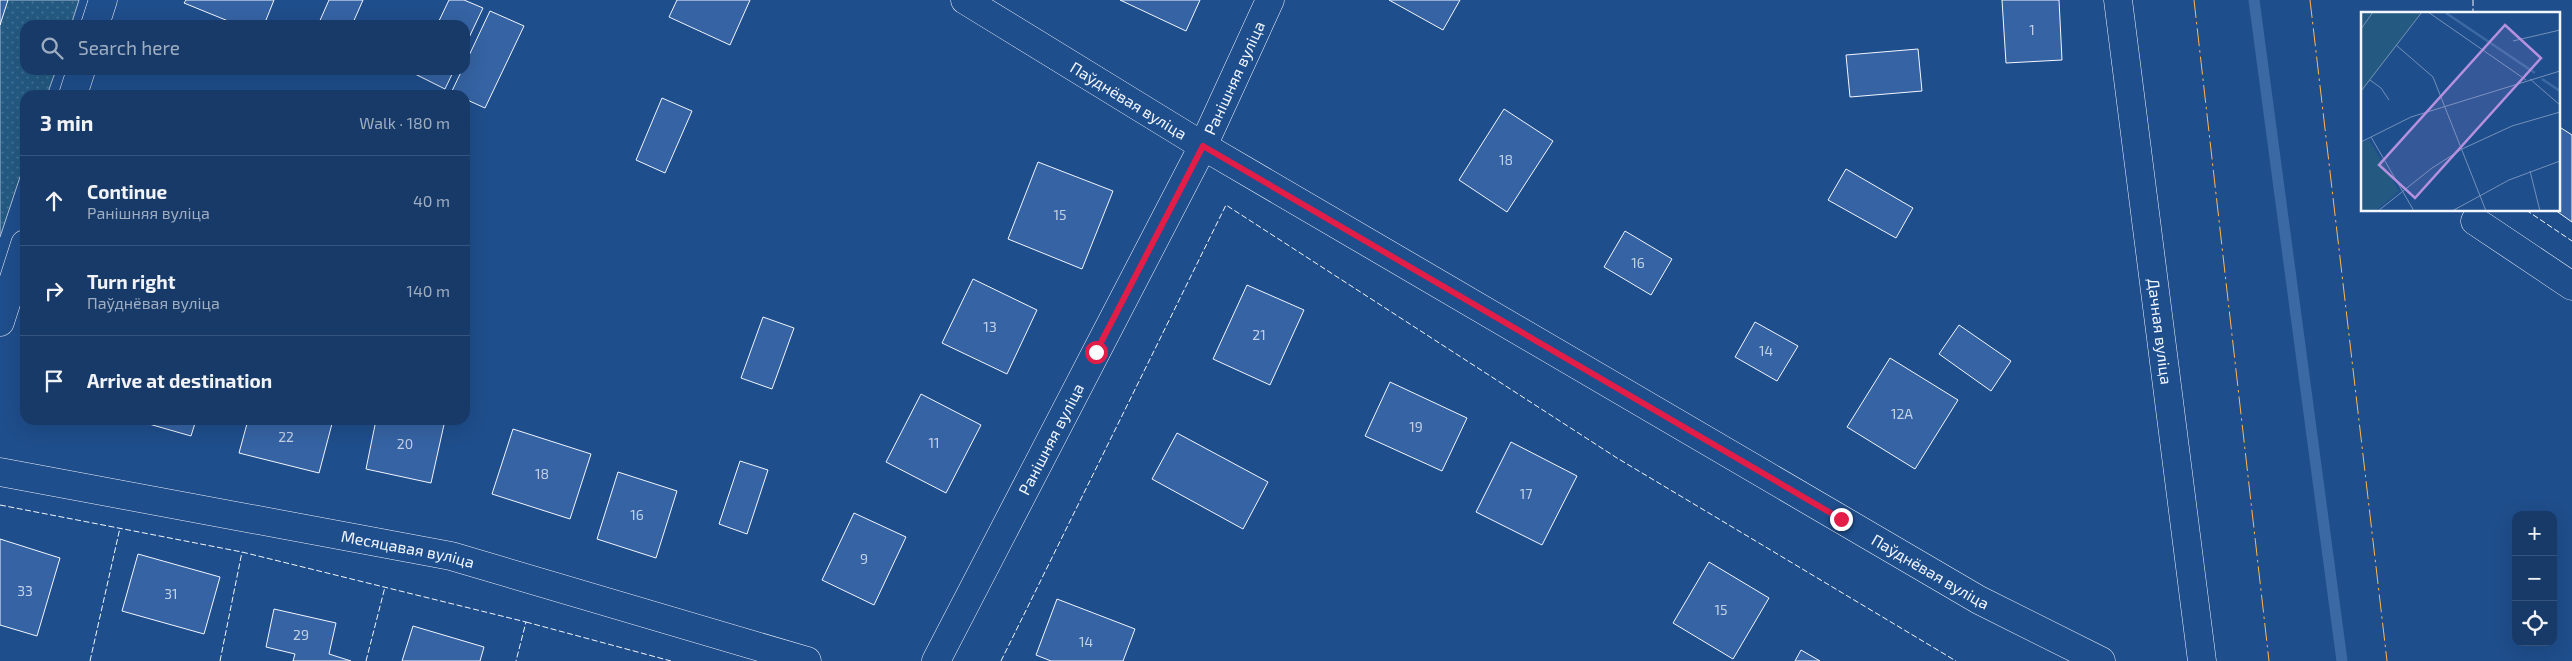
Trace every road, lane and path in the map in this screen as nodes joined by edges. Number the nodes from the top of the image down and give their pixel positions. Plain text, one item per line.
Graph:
1 (103, 0) edge
2 (965, 0) edge
3 (1270, 0) edge
4 (2118, 0) edge
5 (97, 20) edge
6 (79, 75) edge
7 (75, 90) edge
8 (1203, 146) junction
9 (2475, 221) dead end
10 (20, 260) edge
11 (2572, 286) edge
12 (0, 322) edge
13 (0, 472) edge
14 (807, 661) edge
15 (936, 661) edge
16 (2101, 661) edge
17 (2202, 661) edge

1 - 5 street
2 - 8 street, Паўднёвая вуліца
3 - 8 street, Ранішняя вуліца
4 - 17 street, Дачная вуліца
6 - 7 street
8 - 15 street, Ранішняя вуліца
8 - 16 street, Паўднёвая вуліца
9 - 11 street
10 - 12 street
13 - 14 street, Месяцавая вуліца

